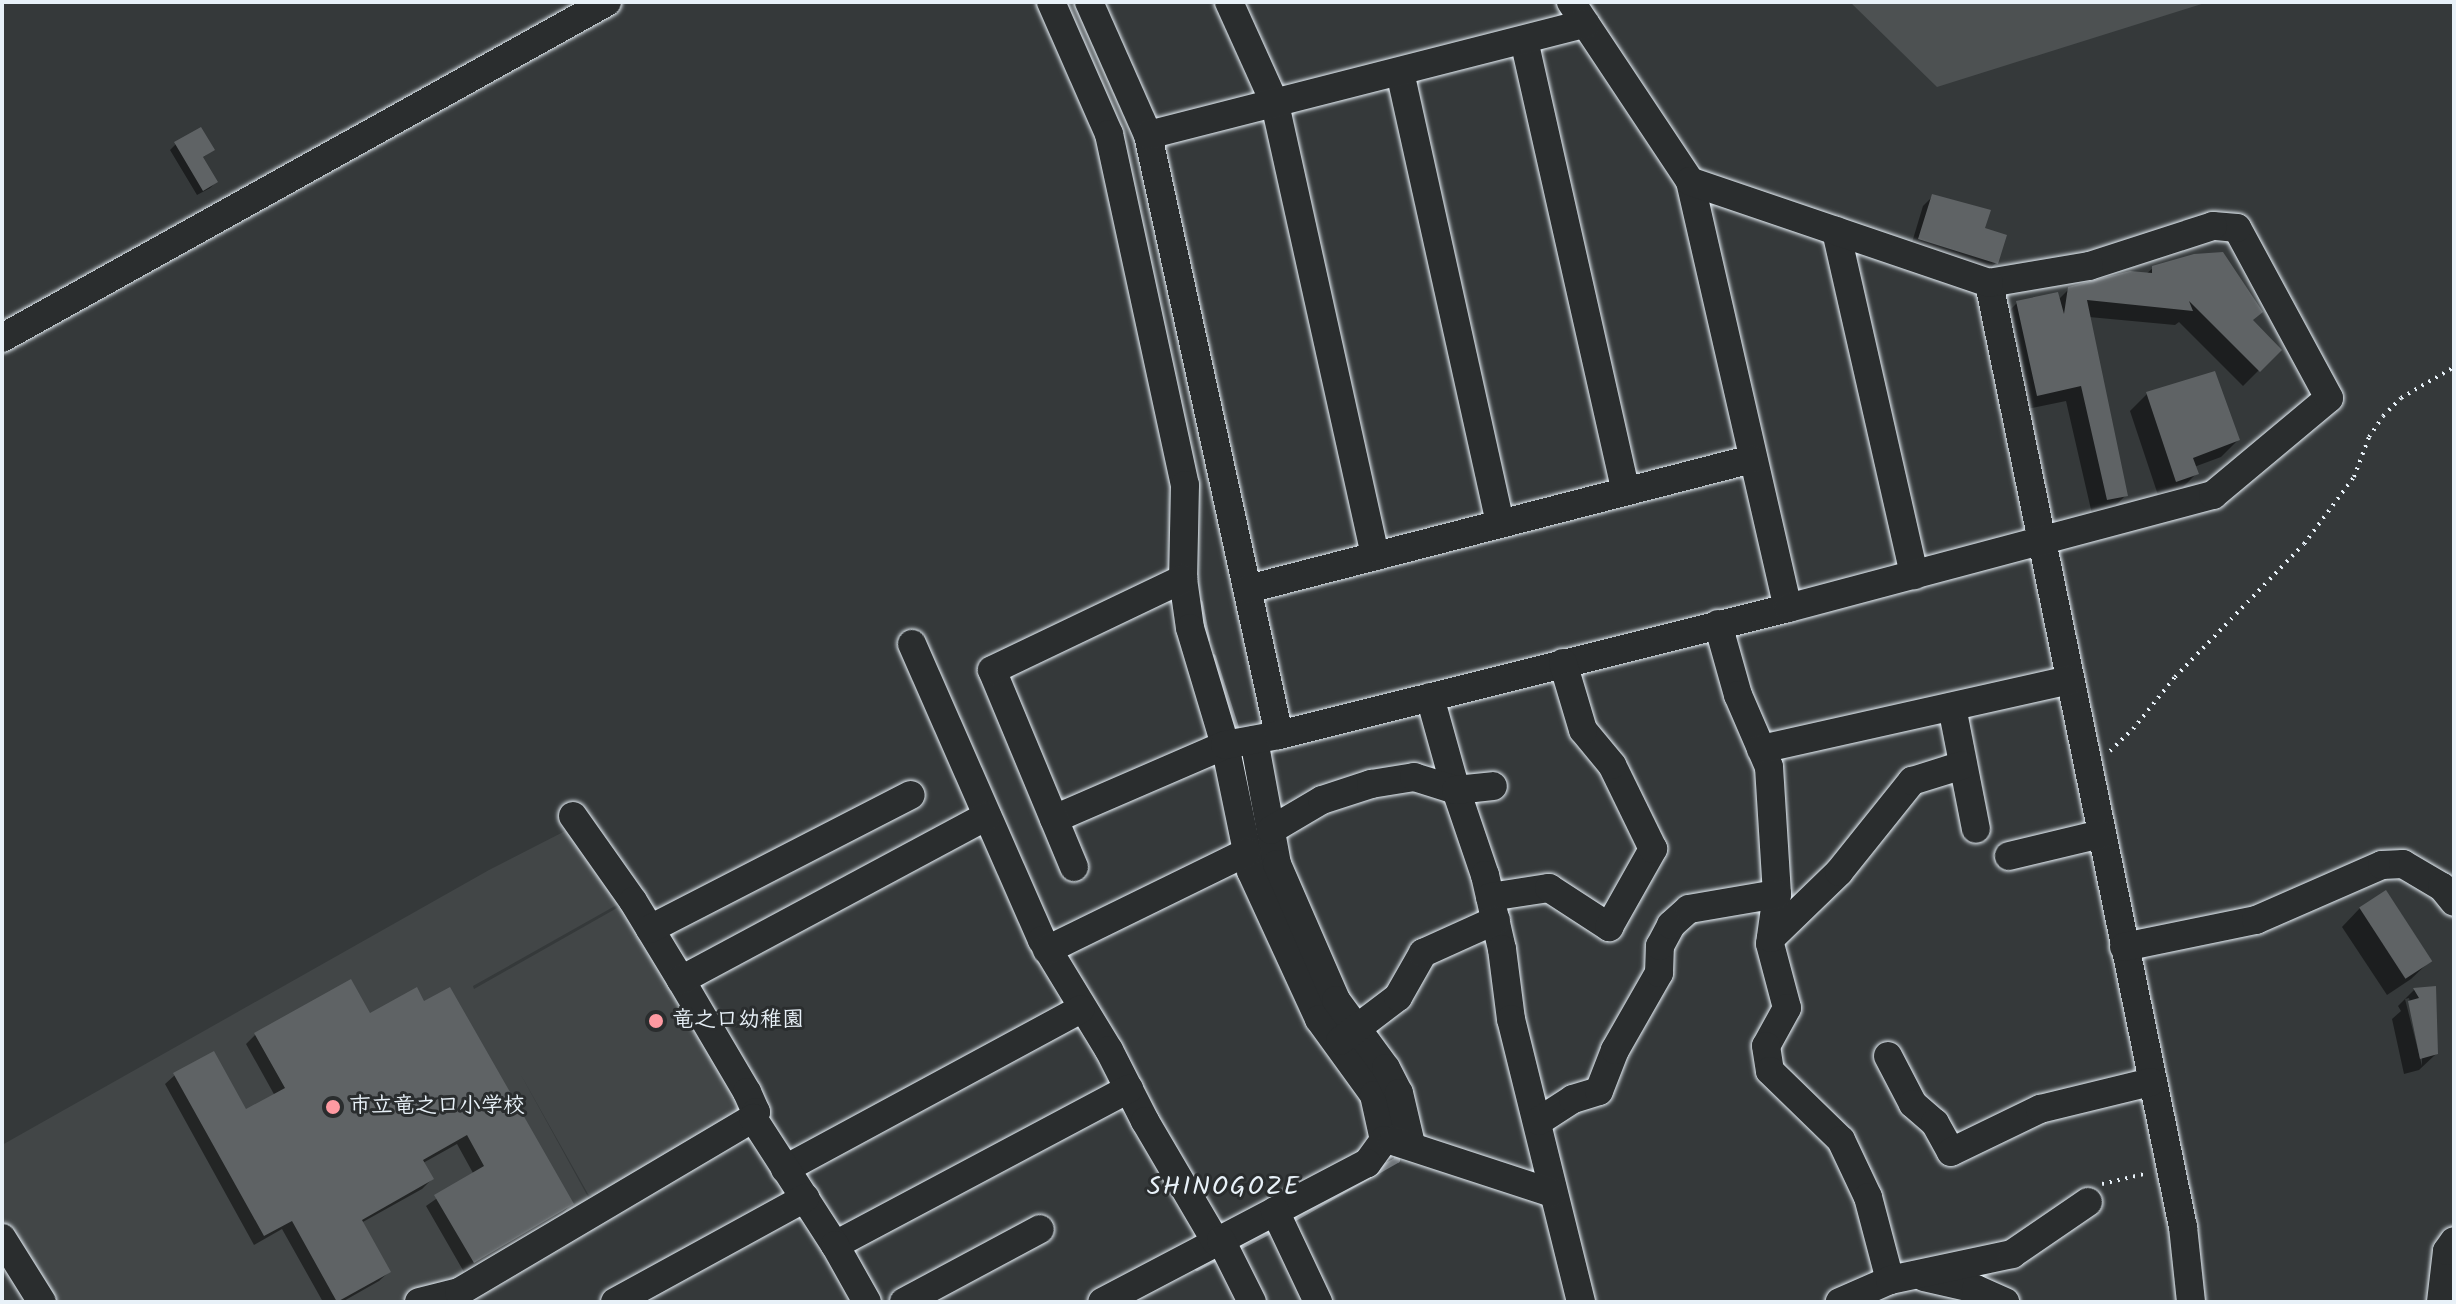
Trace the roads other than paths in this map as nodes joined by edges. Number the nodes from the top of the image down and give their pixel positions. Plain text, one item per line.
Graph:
1 (607, 2) edge
2 (1051, 2) edge
3 (1089, 2) edge
4 (1229, 2) edge
5 (1578, 13) edge
6 (1524, 40) junction
7 (1400, 72) junction
8 (1275, 104) junction
9 (1148, 135) junction
10 (1690, 181) junction
11 (1836, 231) junction
12 (1989, 283) junction
13 (2, 338) edge
14 (1752, 459) junction
15 (1626, 491) junction
16 (1500, 523) junction
17 (2041, 542) junction
18 (1375, 556) junction
19 (1914, 575) junction
20 (1183, 579) junction
21 (1248, 589) junction
22 (1788, 608) junction
23 (1718, 624) junction
24 (912, 644) dead end
25 (1563, 663) junction
26 (2069, 680) junction
27 (1430, 697) junction
28 (1952, 707) junction
29 (1266, 737) junction
30 (1225, 745) junction
31 (1761, 749) junction
32 (1963, 765) junction
33 (1493, 786) dead end
34 (1456, 790) junction
35 (911, 795) dead end
36 (573, 816) dead end
37 (987, 816) junction
38 (1054, 819) junction
39 (1976, 829) dead end
40 (1271, 830) junction
41 (2101, 834) junction
42 (1247, 852) junction
43 (2009, 856) dead end
44 (1074, 867) dead end
45 (1777, 894) junction
46 (2454, 902) edge
47 (1493, 908) junction
48 (650, 929) junction
49 (1771, 938) junction
50 (2124, 947) junction
51 (1047, 950) junction
52 (681, 980) junction
53 (1081, 1009) junction
54 (1346, 1037) junction
55 (1888, 1056) dead end
56 (2151, 1082) junction
57 (1129, 1089) junction
58 (753, 1118) junction
59 (1539, 1121) junction
60 (1398, 1142) junction
61 (785, 1169) junction
62 (1552, 1193) junction
63 (805, 1198) junction
64 (2088, 1202) road end
65 (1280, 1222) junction
66 (1040, 1229) dead end
67 (2, 1238) edge
68 (2454, 1241) edge
69 (835, 1245) junction
70 (1223, 1247) junction
71 (1903, 1277) junction
72 (462, 1297) edge
73 (1105, 1301) edge
74 (42, 1302) edge
75 (419, 1302) edge
76 (615, 1302) edge
77 (867, 1302) edge
78 (904, 1302) edge
79 (1252, 1302) edge
80 (1318, 1302) edge
81 (1581, 1302) edge
82 (1840, 1302) edge
83 (2005, 1302) edge
84 (2191, 1302) edge
85 (2441, 1302) edge

1 - 13 street
2 - 20 street
3 - 9 street
4 - 8 street
5 - 6 street
5 - 10 street
6 - 7 street
6 - 15 street
7 - 8 street
7 - 16 street
8 - 9 street
8 - 18 street
9 - 21 street
10 - 11 street
10 - 14 street
11 - 12 street
11 - 19 street
12 - 17 street
12 - 17 street
14 - 15 street
14 - 22 street
15 - 16 street
16 - 18 street
17 - 19 street
17 - 26 street
18 - 21 street
19 - 22 street
20 - 30 street
20 - 38 street
21 - 29 street
22 - 23 street
23 - 25 street
23 - 31 street
24 - 37 street
25 - 27 street
25 - 47 street
26 - 28 street
26 - 41 street
27 - 29 street
27 - 34 street
28 - 31 street
28 - 32 street
29 - 30 street
29 - 40 street
30 - 38 street
30 - 42 street
31 - 45 street
32 - 39 street
32 - 49 street
33 - 34 street
34 - 40 street
34 - 47 street
35 - 48 street
36 - 48 street
37 - 51 street
37 - 52 street
38 - 44 street
40 - 54 street
41 - 43 street
41 - 50 street
42 - 51 street
42 - 54 street
45 - 49 street
45 - 59 street
46 - 50 street
47 - 54 street
47 - 59 street
48 - 52 street
49 - 71 street
50 - 56 street
51 - 53 street
52 - 58 street
53 - 57 street
53 - 61 street
54 - 60 street
55 - 56 street
56 - 84 street
57 - 69 street
57 - 70 street
58 - 61 street
58 - 72 street
59 - 62 street
60 - 62 street
60 - 65 street
61 - 63 street
62 - 81 street
63 - 69 street
63 - 76 street
64 - 71 street
65 - 70 street
65 - 80 street
66 - 78 street
67 - 74 street
68 - 85 street
69 - 77 street
70 - 73 street
70 - 79 street
71 - 82 street
71 - 83 street
72 - 75 street

